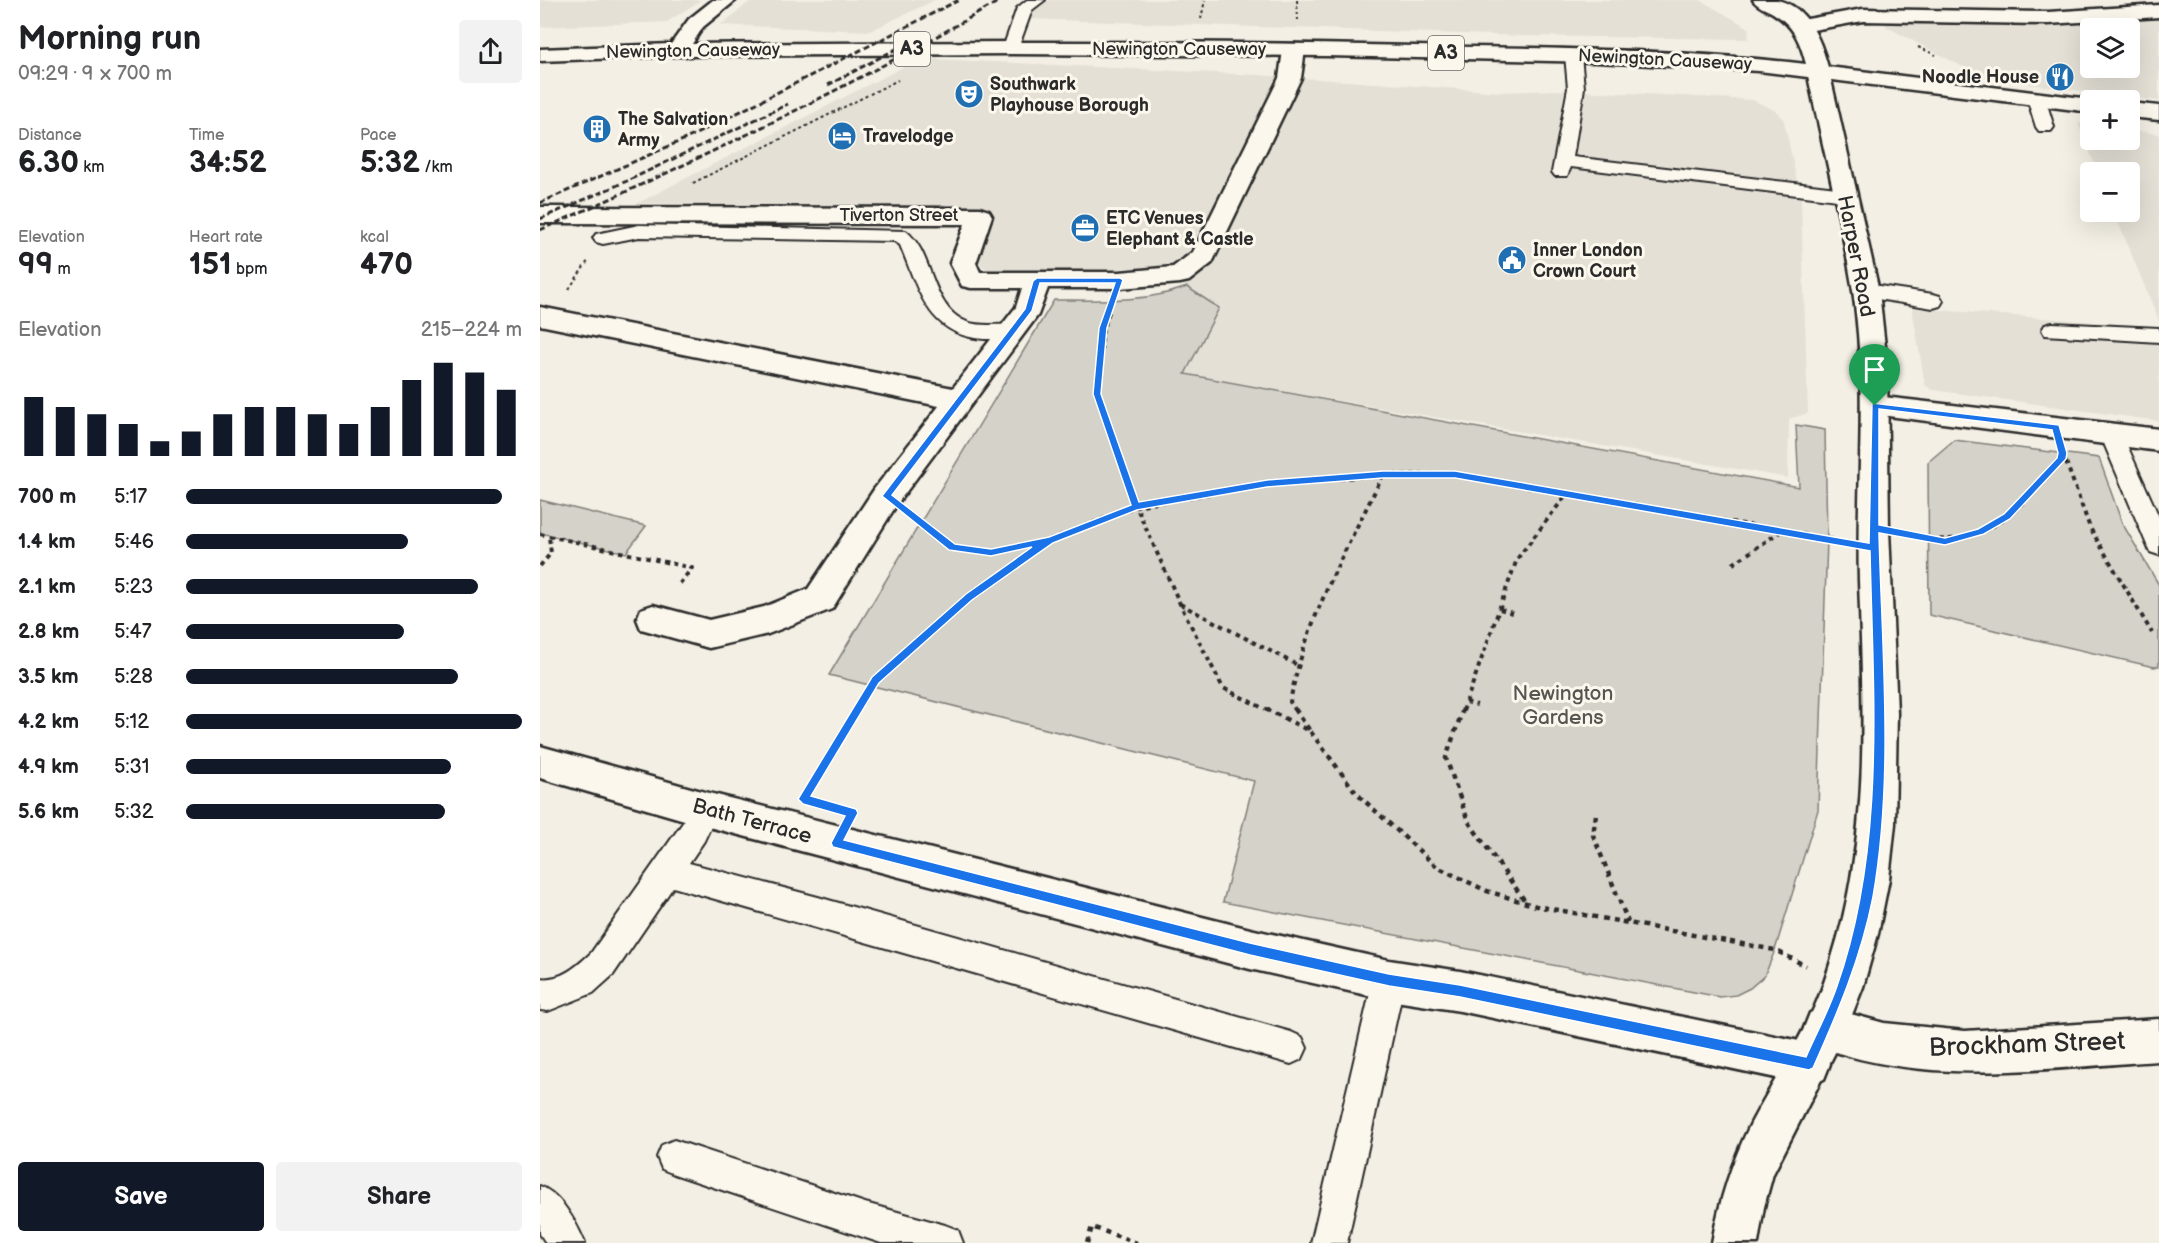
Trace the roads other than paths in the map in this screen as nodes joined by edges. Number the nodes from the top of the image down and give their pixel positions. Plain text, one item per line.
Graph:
1 (726, 0) edge
2 (1037, 0) edge
3 (1763, 0) edge
4 (2159, 11) edge
5 (1802, 26) junction
6 (1011, 48) junction
7 (677, 50) junction
8 (1294, 50) junction
9 (540, 55) edge
10 (1573, 55) junction
11 (1818, 71) junction
12 (2036, 98) junction
13 (2080, 104) edge
14 (2140, 111) edge
15 (2159, 113) edge
16 (2045, 127) dead end
17 (1845, 195) junction
18 (540, 215) edge
19 (603, 238) road end
20 (1037, 281) junction
21 (1866, 291) junction
22 (1933, 301) dead end
23 (545, 316) edge
24 (2052, 330) dead end
25 (1011, 332) junction
26 (2159, 334) edge
27 (960, 400) junction
28 (1875, 406) junction
29 (2111, 434) junction
30 (2159, 440) edge
31 (2159, 545) edge
32 (653, 619) road end
33 (540, 762) edge
34 (705, 809) junction
35 (666, 871) junction
36 (1389, 980) junction
37 (540, 994) edge
38 (2159, 1040) edge
39 (1817, 1046) junction
40 (1291, 1047) dead end
41 (674, 1157) dead end
42 (540, 1203) edge
43 (567, 1243) edge
44 (945, 1243) edge
45 (1329, 1243) edge
46 (1735, 1243) edge

1 - 7 street
2 - 6 lane
3 - 5 street
4 - 5 street
5 - 11 street, Harper Road
6 - 7 street, Newington Causeway / A3
6 - 8 street, Newington Causeway / A3
7 - 9 street, Newington Causeway / A3
8 - 10 street, Newington Causeway / A3
8 - 20 street, Tiverton Street
10 - 11 street, Newington Causeway / A3
10 - 17 lane
11 - 12 street, A3
11 - 17 street, Harper Road
12 - 13 street, A3
12 - 16 lane
14 - 15 street
17 - 21 street, Harper Road
18 - 20 street, Tiverton Street
19 - 25 lane
20 - 25 street
21 - 22 lane
21 - 28 street, Harper Road
23 - 27 street
24 - 26 lane
25 - 27 street
27 - 32 street
28 - 29 street
28 - 39 street, Harper Road
29 - 30 street
29 - 31 lane
33 - 34 street, Bath Terrace
34 - 35 lane
34 - 36 street, Bath Terrace
35 - 37 lane
35 - 40 lane
36 - 39 street, Bath Terrace
36 - 45 lane
38 - 39 street, Brockham Street
39 - 46 street, Harper Road
41 - 44 lane
42 - 43 lane

